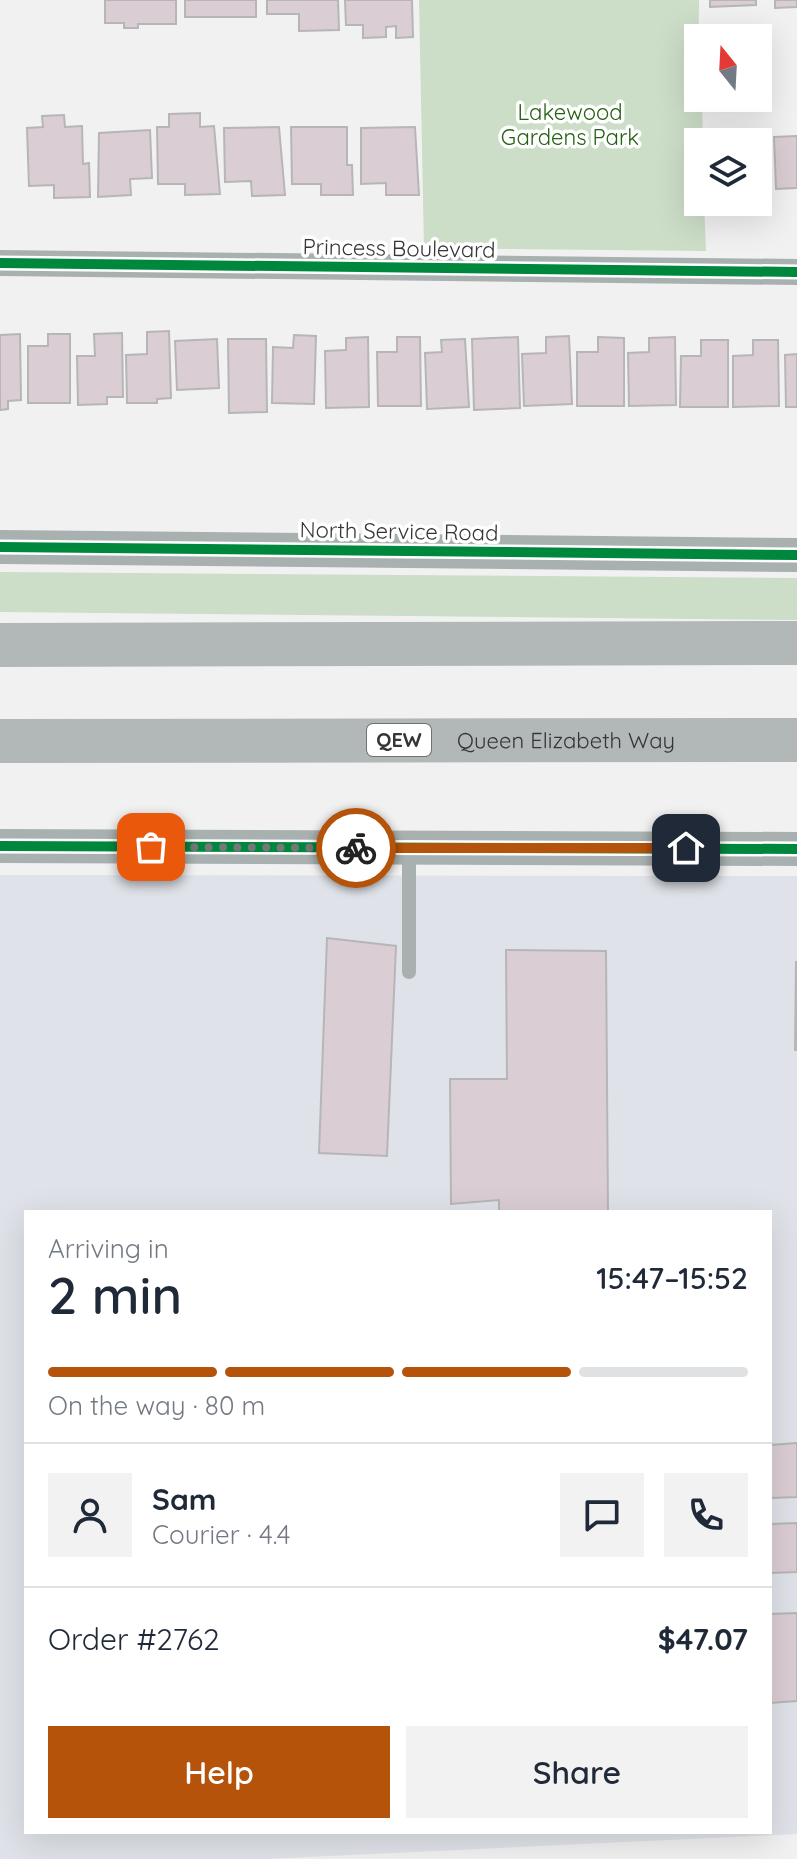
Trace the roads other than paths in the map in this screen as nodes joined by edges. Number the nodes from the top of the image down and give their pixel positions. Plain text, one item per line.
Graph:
1 (0, 263) edge
2 (797, 272) edge
3 (0, 547) edge
4 (797, 555) edge
5 (797, 643) edge
6 (0, 645) edge
7 (797, 740) edge
8 (0, 741) edge
9 (0, 846) edge
10 (409, 848) junction
11 (797, 849) edge
12 (409, 972) dead end

1 - 2 street, Princess Boulevard
3 - 4 street, North Service Road
5 - 6 highway
7 - 8 highway, Queen Elizabeth Way / QEW
9 - 10 street
10 - 11 street
10 - 12 lane

